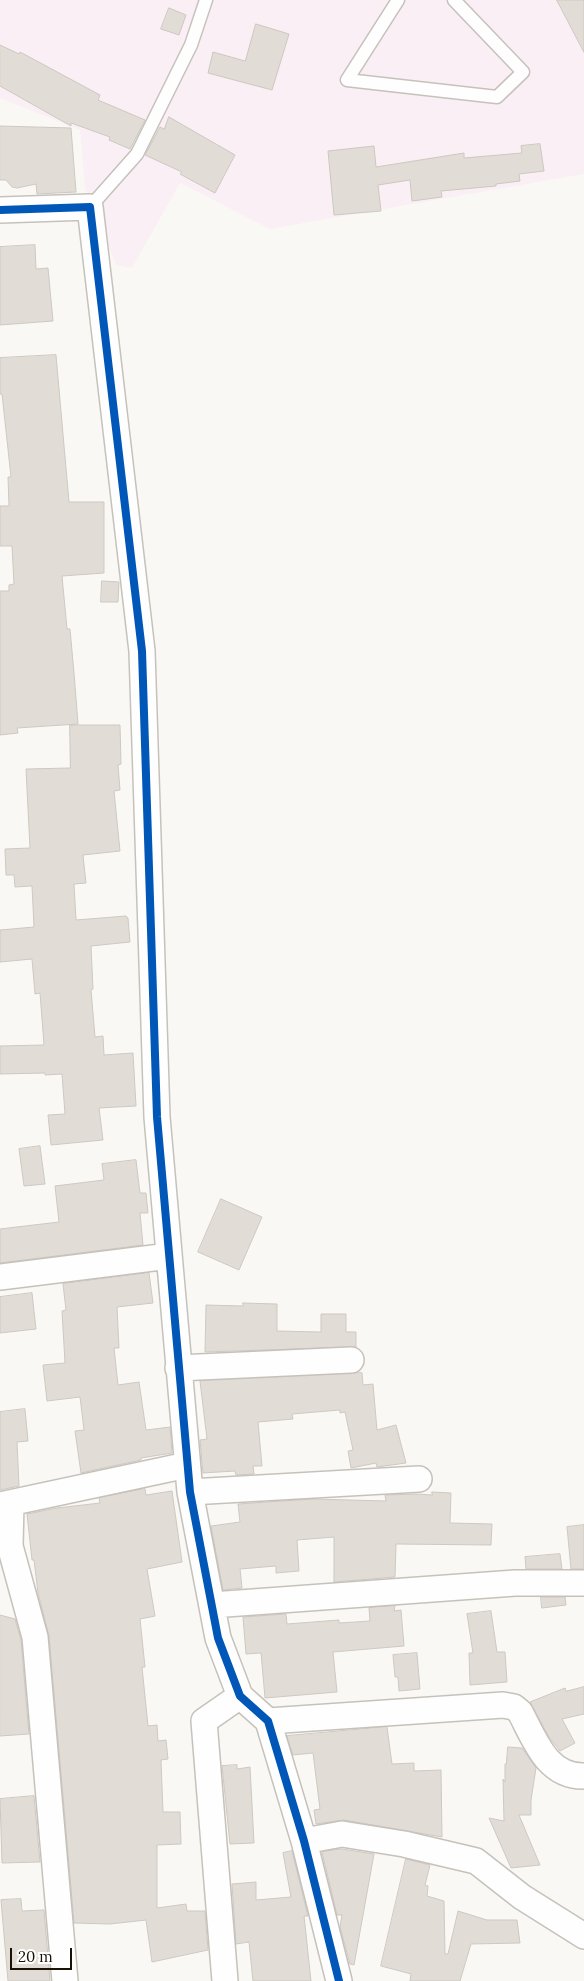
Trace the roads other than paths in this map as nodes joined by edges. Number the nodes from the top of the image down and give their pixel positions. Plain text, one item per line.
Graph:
1 (206, 0) edge
2 (398, 0) edge
3 (454, 0) edge
4 (90, 207) junction
5 (0, 210) edge
6 (169, 1256) junction
7 (0, 1276) edge
8 (351, 1360) dead end
9 (178, 1368) junction
10 (187, 1465) junction
11 (419, 1479) dead end
12 (190, 1492) junction
13 (5, 1504) edge
14 (10, 1546) junction
15 (0, 1573) edge
16 (584, 1583) edge
17 (212, 1605) junction
18 (240, 1696) junction
19 (268, 1721) junction
20 (584, 1776) edge
21 (304, 1841) junction
22 (584, 1936) edge
23 (65, 1981) edge
24 (225, 1981) edge
25 (339, 1981) edge

1 - 4 lane
2 - 3 lane
4 - 5 street
4 - 6 street
6 - 7 street
6 - 9 street
8 - 9 street
9 - 10 street
10 - 12 street
10 - 13 street
11 - 12 street
12 - 17 street
13 - 14 street
14 - 15 street
14 - 23 street
16 - 17 street
17 - 18 street
18 - 19 street
18 - 24 street
19 - 20 street
19 - 21 street
21 - 22 street
21 - 25 street

